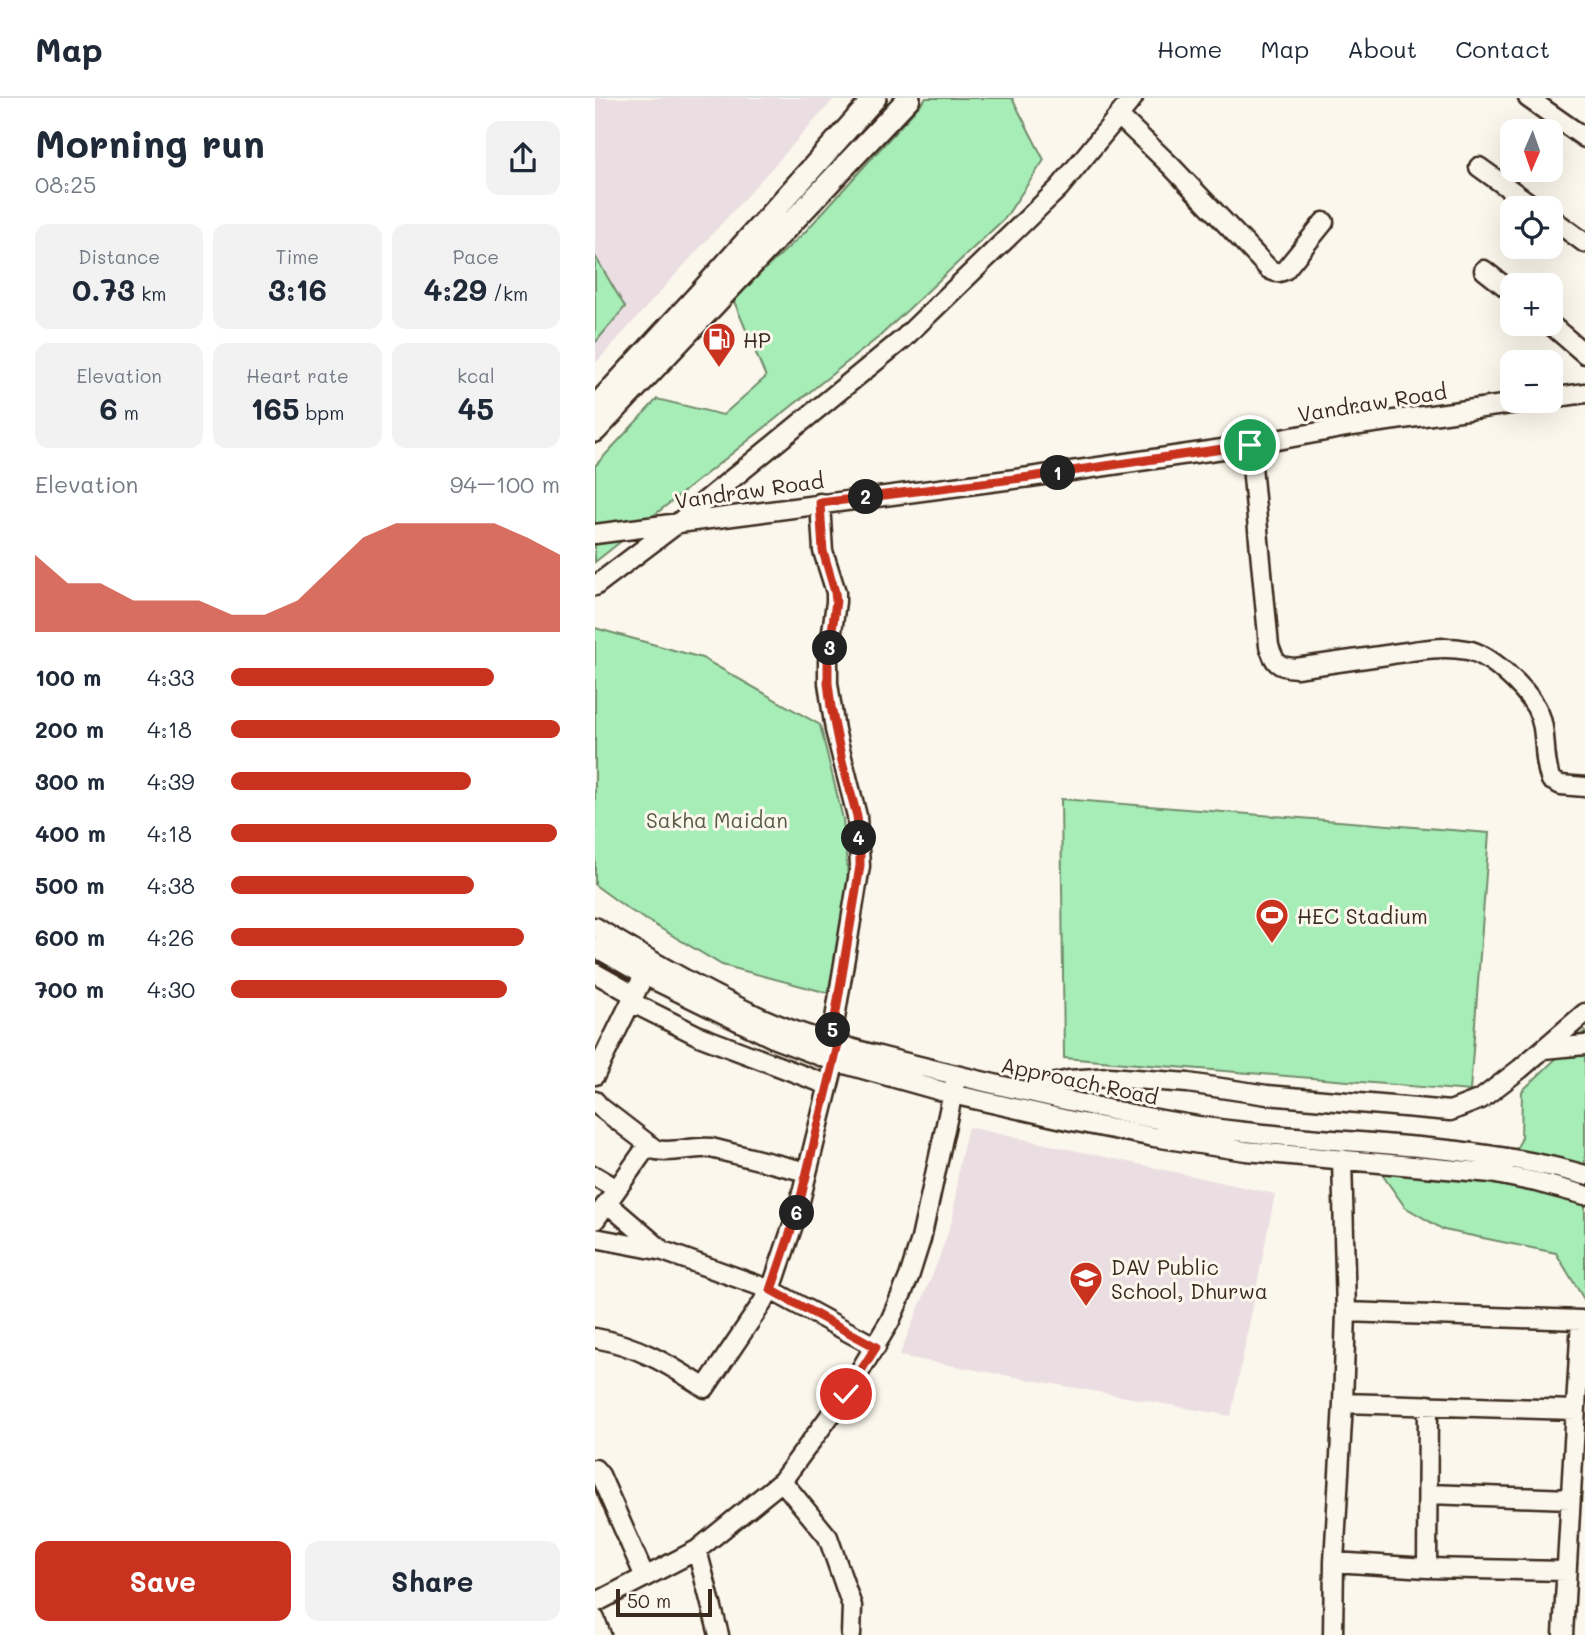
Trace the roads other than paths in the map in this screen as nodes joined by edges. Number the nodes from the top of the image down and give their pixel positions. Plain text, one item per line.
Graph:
1 (875, 98) edge
2 (909, 98) edge
3 (1133, 98) edge
4 (1528, 98) edge
5 (1119, 117) junction
6 (1583, 135) edge
7 (1479, 167) dead end
8 (1520, 196) edge
9 (1324, 222) dead end
10 (1563, 227) edge
11 (1585, 243) edge
12 (1484, 270) dead end
13 (1500, 283) edge
14 (1563, 335) edge
15 (1585, 354) edge
16 (1585, 393) edge
17 (1563, 396) edge
18 (1500, 405) edge
19 (595, 407) edge
20 (595, 431) edge
21 (1250, 445) junction
22 (820, 503) junction
23 (678, 523) junction
24 (595, 534) edge
25 (595, 586) edge
26 (1585, 787) edge
27 (595, 927) edge
28 (595, 947) edge
29 (648, 969) junction
30 (595, 973) edge
31 (633, 998) junction
32 (1585, 1013) edge
33 (1585, 1045) edge
34 (835, 1049) junction
35 (1544, 1049) junction
36 (595, 1075) edge
37 (956, 1076) junction
38 (828, 1085) junction
39 (1025, 1091) junction
40 (953, 1094) junction
41 (595, 1101) edge
42 (648, 1145) junction
43 (1342, 1159) junction
44 (807, 1172) junction
45 (1585, 1175) edge
46 (595, 1176) edge
47 (1585, 1195) edge
48 (612, 1196) junction
49 (595, 1220) edge
50 (595, 1238) edge
51 (663, 1251) junction
52 (771, 1290) junction
53 (1346, 1311) junction
54 (595, 1338) edge
55 (876, 1347) junction
56 (1343, 1403) junction
57 (1429, 1405) junction
58 (1576, 1409) junction
59 (1579, 1460) edge
60 (595, 1469) edge
61 (782, 1480) junction
62 (1428, 1494) junction
63 (1570, 1499) junction
64 (697, 1550) junction
65 (1334, 1562) junction
66 (1427, 1567) junction
67 (1566, 1571) junction
68 (645, 1577) junction
69 (595, 1603) edge
70 (595, 1619) edge
71 (601, 1635) edge
72 (719, 1635) edge
73 (852, 1635) edge
74 (1333, 1635) edge
75 (1563, 1635) edge

1 - 19 main road
2 - 20 main road
3 - 5 street
4 - 6 street
5 - 9 street
5 - 23 street
7 - 8 street
10 - 11 street
12 - 13 street
14 - 15 street
16 - 17 street
18 - 21 street, Vandraw Road
21 - 22 street, Vandraw Road
21 - 26 street
22 - 23 street, Vandraw Road
22 - 34 street
23 - 24 street, Vandraw Road
23 - 25 street
27 - 29 street, Approach Road
28 - 29 street, Approach Road
29 - 31 street
29 - 34 street, Approach Road
30 - 31 street
31 - 36 street
31 - 38 street
32 - 35 street
33 - 35 street
34 - 37 street, Approach Road
34 - 38 street
34 - 40 street, Approach Road
35 - 39 street
37 - 39 street, Approach Road
37 - 40 street
38 - 44 street
39 - 45 street, Approach Road
40 - 43 street, Approach Road
40 - 55 street
41 - 42 street
42 - 44 street
42 - 48 street
43 - 47 street, Approach Road
43 - 53 street
44 - 52 street
46 - 48 street
48 - 49 street
48 - 51 street
50 - 51 street
51 - 52 street
52 - 54 street
52 - 55 street
53 - 56 street
53 - 58 street
55 - 61 street
56 - 57 street
56 - 65 street
57 - 58 street
57 - 62 street
58 - 59 street
59 - 63 street
60 - 68 street
61 - 64 street
61 - 73 street
62 - 63 street
62 - 66 street
63 - 67 street
64 - 68 street
64 - 72 street
65 - 66 street
65 - 74 street
66 - 67 street
67 - 75 street
68 - 69 street
70 - 71 street

